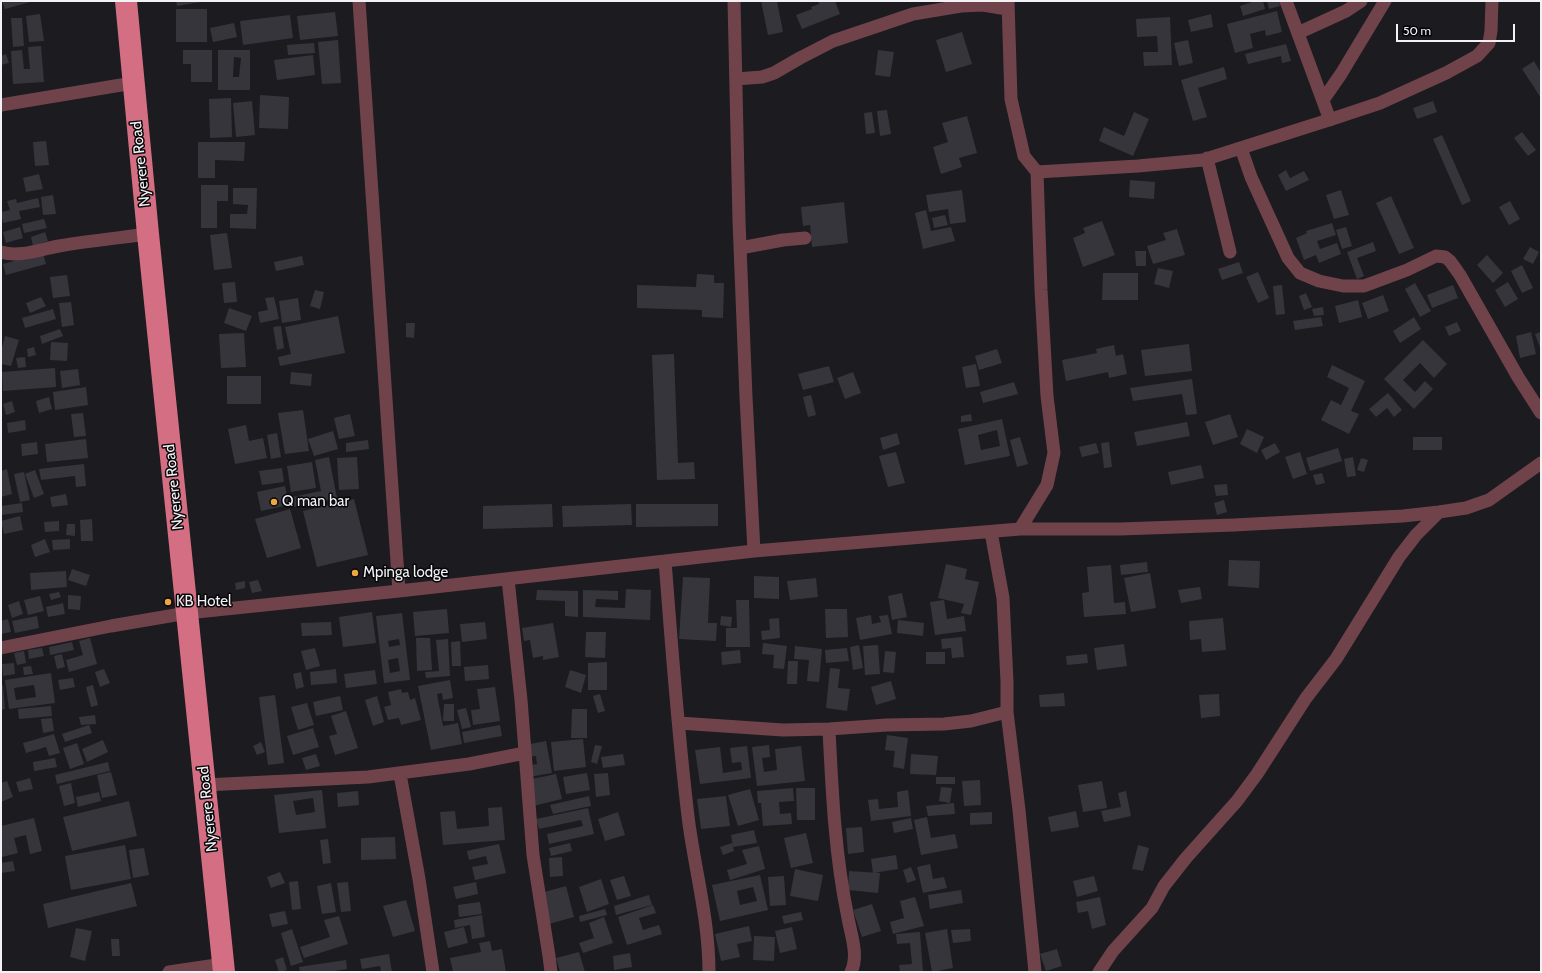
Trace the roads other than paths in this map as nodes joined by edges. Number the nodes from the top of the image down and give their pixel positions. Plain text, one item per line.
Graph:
1 (126, 1) edge
2 (359, 1) edge
3 (734, 1) edge
4 (1286, 1) edge
5 (1361, 1) edge
6 (1385, 1) edge
7 (1492, 1) edge
8 (1007, 5) edge
9 (1298, 33) junction
10 (736, 79) junction
11 (133, 83) junction
12 (1323, 100) junction
13 (1, 105) edge
14 (1330, 120) junction
15 (1241, 148) junction
16 (1207, 158) junction
17 (1037, 172) junction
18 (148, 234) junction
19 (804, 238) dead end
20 (740, 248) junction
21 (1, 252) edge
22 (1230, 252) dead end
23 (1541, 413) edge
24 (1541, 463) edge
25 (1439, 512) junction
26 (1020, 529) junction
27 (991, 532) junction
28 (754, 551) junction
29 (666, 561) junction
30 (508, 579) junction
31 (399, 591) junction
32 (187, 613) junction
33 (1, 648) edge
34 (1007, 712) junction
35 (679, 723) junction
36 (829, 729) junction
37 (525, 753) junction
38 (400, 774) junction
39 (205, 785) junction
40 (224, 968) edge
41 (169, 972) edge
42 (433, 972) edge
43 (550, 972) edge
44 (709, 972) edge
45 (851, 972) edge
46 (1035, 972) edge
47 (1098, 972) edge

1 - 11 highway, Nyerere Road
2 - 31 street
3 - 10 street
4 - 9 street
5 - 9 street
6 - 12 street
7 - 14 street
8 - 10 street
8 - 17 street
9 - 12 street
10 - 20 street
11 - 13 street
11 - 18 highway, Nyerere Road
12 - 14 street
14 - 15 street
15 - 16 street
15 - 23 street
16 - 17 street
16 - 22 street
17 - 26 street
18 - 21 street
18 - 32 highway, Nyerere Road
19 - 20 street
20 - 28 street
24 - 25 street
25 - 26 street
25 - 47 street
26 - 27 street
27 - 28 street
27 - 34 street
28 - 29 street
29 - 30 street
29 - 35 street
30 - 31 street
30 - 37 street
31 - 32 street
32 - 33 street
32 - 39 highway, Nyerere Road
34 - 36 street
34 - 46 street
35 - 36 street
35 - 44 street
36 - 45 street
37 - 38 street
37 - 43 street
38 - 39 street
38 - 42 street
39 - 40 highway, Nyerere Road
40 - 41 street

